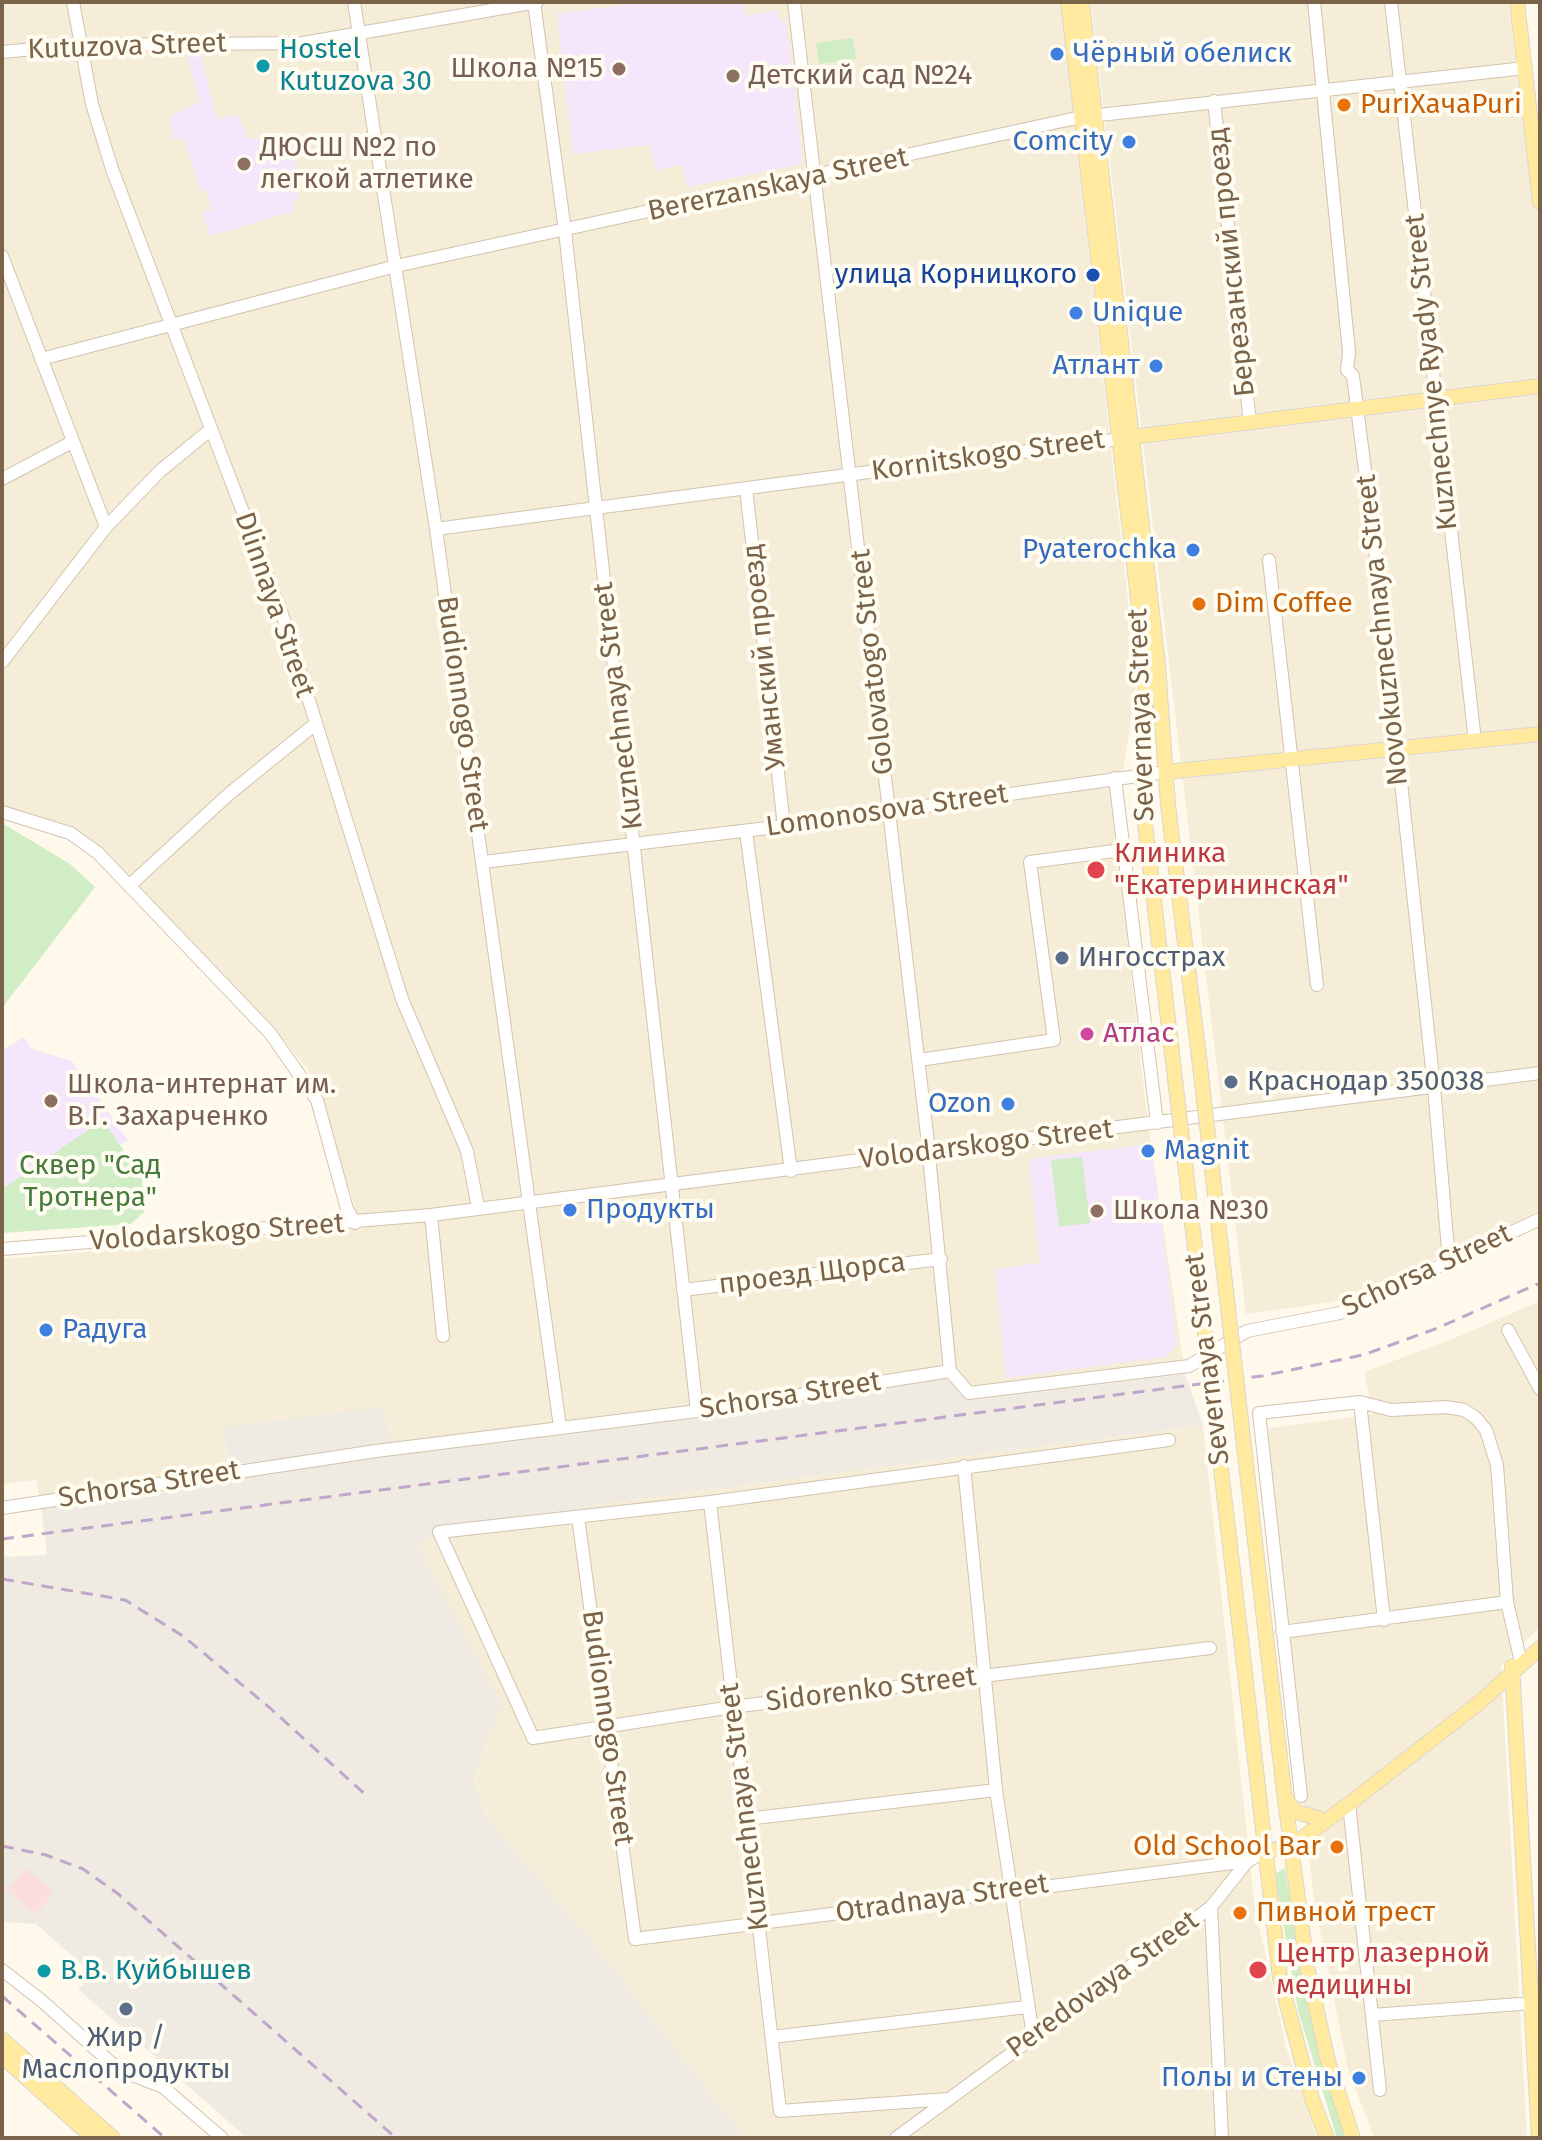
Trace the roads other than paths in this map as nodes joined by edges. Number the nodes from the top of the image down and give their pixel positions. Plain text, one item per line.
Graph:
1 (73, 2) edge
2 (354, 2) edge
3 (535, 2) edge
4 (794, 2) edge
5 (1068, 2) edge
6 (1082, 2) edge
7 (1314, 2) edge
8 (1391, 2) edge
9 (1517, 2) edge
10 (358, 34) junction
11 (79, 45) junction
12 (2, 52) edge
13 (1525, 68) junction
14 (1399, 80) junction
15 (1320, 88) junction
16 (1214, 101) junction
17 (1534, 106) edge
18 (1088, 116) junction
19 (816, 177) junction
20 (1540, 202) edge
21 (565, 231) junction
22 (2, 256) edge
23 (396, 266) junction
24 (171, 323) junction
25 (41, 359) junction
26 (1540, 386) edge
27 (1434, 400) junction
28 (1357, 410) junction
29 (1250, 423) junction
30 (210, 430) junction
31 (1126, 438) junction
32 (72, 442) junction
33 (851, 475) junction
34 (2, 479) edge
35 (746, 488) junction
36 (596, 506) junction
37 (106, 527) junction
38 (436, 529) junction
39 (1269, 560) dead end
40 (2, 662) edge
41 (314, 725) junction
42 (1540, 734) edge
43 (1475, 741) junction
44 (1396, 749) junction
45 (1292, 760) junction
46 (1166, 772) junction
47 (1142, 775) junction
48 (1115, 778) junction
49 (889, 811) junction
50 (2, 812) edge
51 (784, 826) junction
52 (746, 831) junction
53 (635, 845) junction
54 (1122, 850) junction
55 (483, 862) junction
56 (129, 886) junction
57 (1317, 985) dead end
58 (919, 1060) junction
59 (1540, 1073) edge
60 (1434, 1087) junction
61 (1157, 1123) junction
62 (929, 1152) junction
63 (791, 1171) junction
64 (673, 1184) junction
65 (531, 1200) junction
66 (478, 1207) junction
67 (431, 1215) junction
68 (1540, 1219) edge
69 (355, 1223) junction
70 (2, 1249) edge
71 (941, 1259) junction
72 (1449, 1261) junction
73 (683, 1290) junction
74 (1508, 1330) dead end
75 (443, 1336) dead end
76 (950, 1371) junction
77 (1540, 1389) edge
78 (1360, 1402) junction
79 (697, 1411) junction
80 (560, 1427) junction
81 (1169, 1440) dead end
82 (964, 1466) junction
83 (710, 1502) junction
84 (2, 1508) edge
85 (578, 1517) junction
86 (1507, 1602) junction
87 (1384, 1620) junction
88 (1282, 1632) junction
89 (1540, 1638) edge
90 (1210, 1648) dead end
91 (1540, 1648) edge
92 (1516, 1666) junction
93 (985, 1677) junction
94 (1498, 1688) junction
95 (1516, 1699) junction
96 (732, 1707) junction
97 (606, 1725) junction
98 (996, 1790) junction
99 (1284, 1792) junction
100 (1301, 1796) dead end
101 (1349, 1804) junction
102 (1318, 1818) junction
103 (746, 1819) junction
104 (1290, 1842) junction
105 (1264, 1845) junction
106 (1248, 1861) junction
107 (1009, 1890) junction
108 (1211, 1907) junction
109 (758, 1924) junction
110 (635, 1939) joint
111 (2, 1970) edge
112 (1540, 1987) edge
113 (1533, 2003) junction
114 (1027, 2007) junction
115 (1372, 2015) junction
116 (1033, 2036) junction
117 (772, 2037) junction
118 (2, 2039) edge
119 (2, 2056) edge
120 (1380, 2090) dead end
121 (948, 2099) junction
122 (93, 2138) edge
123 (113, 2138) edge
124 (222, 2138) edge
125 (896, 2138) edge
126 (1222, 2138) edge
127 (1327, 2138) edge
128 (1353, 2138) edge
129 (1539, 2138) edge

1 - 11 street, Dlinnaya Street
2 - 10 street, Budionnogo Street
3 - 10 street, Kutuzova Street
3 - 21 street, Kuznechnaya Street
4 - 19 street, Golovatogo Street
5 - 18 main road, Severnaya Street
6 - 18 main road, Severnaya Street
7 - 15 street, Novokuznechnaya Street
8 - 14 street, Kuznechnye Ryady Street
9 - 13 main road
10 - 11 street, Kutuzova Street
10 - 23 street, Budionnogo Street
11 - 12 street, Kutuzova Street
11 - 24 street, Dlinnaya Street
13 - 14 street, Bererzanskaya Street
13 - 17 main road
14 - 15 street, Bererzanskaya Street
14 - 27 street, Kuznechnye Ryady Street
15 - 16 street, Bererzanskaya Street
15 - 28 street, Novokuznechnaya Street
16 - 18 street, Bererzanskaya Street
16 - 29 street, Березанский проезд
17 - 20 main road
18 - 19 street, Bererzanskaya Street
18 - 31 main road, Severnaya Street
19 - 21 street, Bererzanskaya Street
19 - 33 street, Golovatogo Street
21 - 23 street, Bererzanskaya Street
21 - 36 street, Kuznechnaya Street
22 - 25 street
23 - 24 street, Bererzanskaya Street
23 - 38 street, Budionnogo Street
24 - 25 street, Bererzanskaya Street
24 - 30 street, Dlinnaya Street
25 - 32 street
26 - 27 main road, Kornitskogo Street
27 - 28 main road, Kornitskogo Street
27 - 43 street, Kuznechnye Ryady Street
28 - 29 main road, Kornitskogo Street
28 - 44 street, Novokuznechnaya Street
29 - 31 main road, Kornitskogo Street
30 - 37 street
30 - 41 street, Dlinnaya Street
31 - 33 street, Kornitskogo Street
31 - 46 main road, Severnaya Street
31 - 47 main road, Severnaya Street
32 - 34 street
32 - 37 street
33 - 35 street, Kornitskogo Street
33 - 49 street, Golovatogo Street
35 - 36 street, Kornitskogo Street
35 - 51 street, Уманский проезд
36 - 38 street, Kornitskogo Street
36 - 53 street, Kuznechnaya Street
37 - 40 street
38 - 55 street, Budionnogo Street
39 - 45 street
41 - 56 street
41 - 66 street, Dlinnaya Street
42 - 43 main road, Lomonosova Street
43 - 44 main road, Lomonosova Street
44 - 45 main road, Lomonosova Street
44 - 60 street, Novokuznechnaya Street
45 - 46 main road, Lomonosova Street
45 - 57 street
46 - 47 street, Lomonosova Street
46 - 99 main road, Severnaya Street, bridge
47 - 48 street, Lomonosova Street
47 - 105 main road, Severnaya Street, bridge
48 - 49 street, Lomonosova Street
48 - 54 street
49 - 51 street, Lomonosova Street
49 - 58 street, Golovatogo Street
50 - 56 street
51 - 52 street, Lomonosova Street
52 - 53 street, Lomonosova Street
52 - 63 street
53 - 55 street, Lomonosova Street
53 - 64 street, Kuznechnaya Street
54 - 58 street
54 - 61 street
55 - 65 street, Budionnogo Street
56 - 69 street
58 - 62 street, Golovatogo Street
59 - 60 street, Volodarskogo Street
60 - 61 street, Volodarskogo Street
60 - 72 street, Novokuznechnaya Street
61 - 62 street, Volodarskogo Street
62 - 63 street, Volodarskogo Street
62 - 71 street, Golovatogo Street
63 - 64 street, Volodarskogo Street
64 - 65 street, Volodarskogo Street
64 - 73 street, Kuznechnaya Street
65 - 66 street, Volodarskogo Street
65 - 80 street, Budionnogo Street
66 - 67 street, Volodarskogo Street
67 - 69 street, Volodarskogo Street
67 - 75 street
68 - 72 street, Schorsa Street
69 - 70 street, Volodarskogo Street
71 - 73 street, проезд Щорса
71 - 76 street, Golovatogo Street
72 - 76 street, Schorsa Street
73 - 79 street, Kuznechnaya Street
74 - 77 street
76 - 79 street, Schorsa Street
78 - 86 street
78 - 87 street
78 - 88 street
79 - 80 street, Schorsa Street
80 - 84 street, Schorsa Street
81 - 82 street
82 - 83 street
82 - 93 street
83 - 85 street
83 - 96 street, Kuznechnaya Street
85 - 97 street, Budionnogo Street
85 - 97 street, Sidorenko Street
86 - 87 street
86 - 92 street
87 - 88 street
88 - 100 street
89 - 92 main road
90 - 93 street, Sidorenko Street
91 - 92 main road
92 - 94 main road
92 - 95 main road
92 - 102 main road
92 - 112 main road
93 - 96 street, Sidorenko Street
93 - 98 street
94 - 95 main road
94 - 101 main road
95 - 113 main road
96 - 97 street, Sidorenko Street
96 - 103 street, Kuznechnaya Street
97 - 110 street, Budionnogo Street
98 - 103 street
98 - 107 street
99 - 102 main road
99 - 104 main road, Severnaya Street
101 - 104 main road
101 - 115 street
102 - 104 main road
103 - 109 street, Kuznechnaya Street
104 - 105 main road
104 - 128 main road, Severnaya Street
105 - 106 street, Peredovaya Street
105 - 127 main road, Severnaya Street
106 - 107 street, Otradnaya Street
106 - 108 street, Peredovaya Street
107 - 109 street, Otradnaya Street
107 - 114 street
108 - 116 street, Peredovaya Street
108 - 126 street
109 - 110 street, Otradnaya Street
109 - 117 street, Kuznechnaya Street
111 - 124 street
113 - 115 street
113 - 129 main road
114 - 116 street
114 - 117 street
115 - 120 street
116 - 121 street, Peredovaya Street
117 - 121 street, Kuznechnaya Street
118 - 123 main road
119 - 122 main road
121 - 125 street, Peredovaya Street

